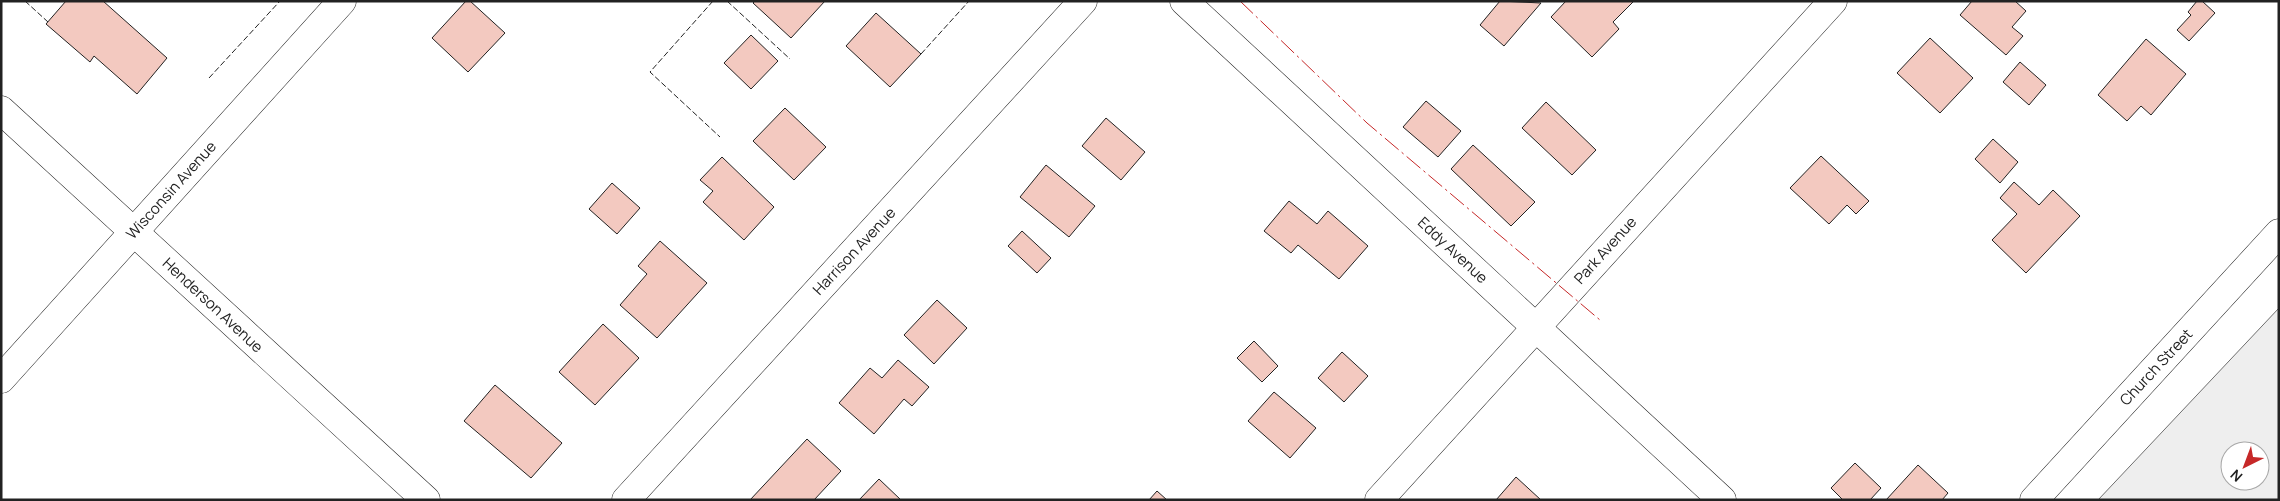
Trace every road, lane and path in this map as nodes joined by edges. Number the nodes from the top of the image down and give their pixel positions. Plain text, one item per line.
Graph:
1 (342, 1) edge
2 (1083, 1) edge
3 (1184, 1) edge
4 (1832, 1) edge
5 (1, 110) edge
6 (133, 232) junction
7 (2279, 233) edge
8 (1536, 326) junction
9 (1, 379) edge
10 (426, 500) edge
11 (626, 500) edge
12 (1379, 500) edge
13 (1722, 500) edge
14 (2034, 500) edge

1 - 6 street, Wisconsin Avenue
2 - 11 street, Harrison Avenue
3 - 8 street, Eddy Avenue
4 - 8 street, Park Avenue
5 - 6 street, Henderson Avenue
6 - 9 street, Wisconsin Avenue
6 - 10 street, Henderson Avenue
7 - 14 street, Church Street
8 - 12 street, Park Avenue
8 - 13 street, Eddy Avenue

